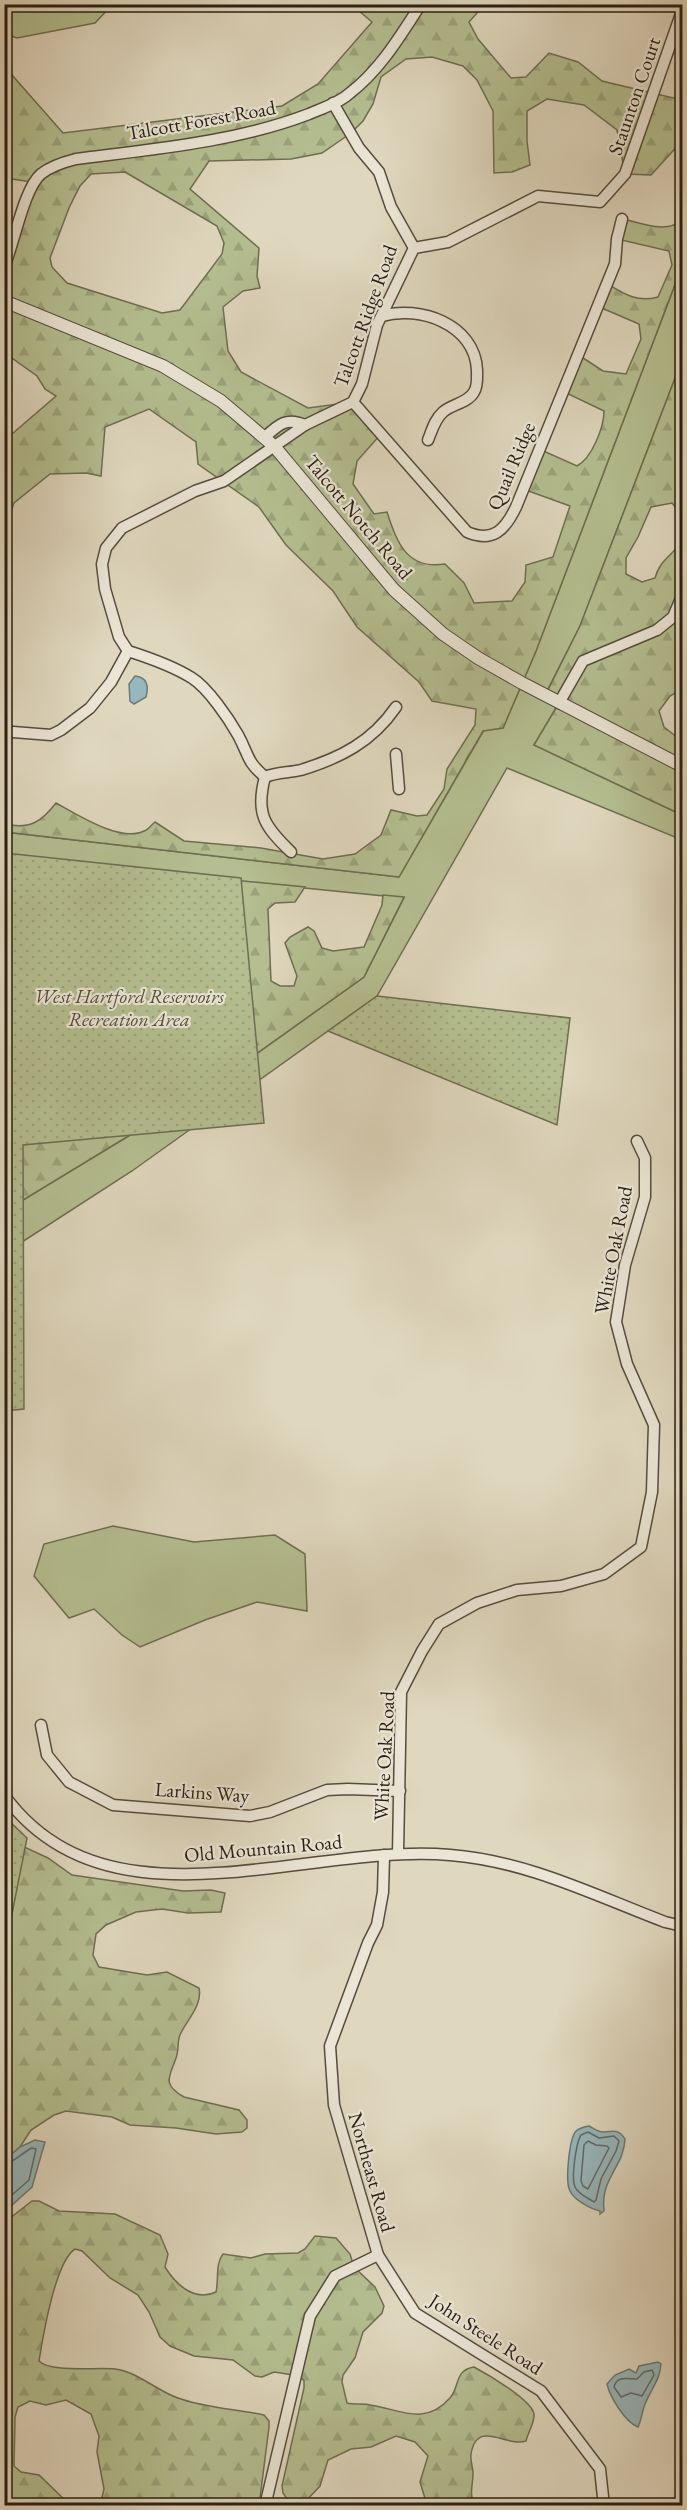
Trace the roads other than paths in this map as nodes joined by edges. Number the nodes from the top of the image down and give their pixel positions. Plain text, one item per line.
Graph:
1 (422, 4) edge
2 (682, 11) edge
3 (333, 103) junction
4 (622, 219) dead end
5 (414, 248) junction
6 (4, 267) edge
7 (391, 294) junction
8 (4, 301) edge
9 (408, 312) junction
10 (382, 316) junction
11 (353, 402) junction
12 (428, 440) dead end
13 (270, 441) junction
14 (682, 596) edge
15 (128, 651) junction
16 (560, 703) junction
17 (396, 708) dead end
18 (13, 732) dead end
19 (396, 754) dead end
20 (682, 766) edge
21 (265, 777) junction
22 (399, 789) dead end
23 (291, 852) dead end
24 (638, 1141) dead end
25 (41, 1725) dead end
26 (400, 1791) junction
27 (4, 1795) edge
28 (398, 1854) junction
29 (384, 1855) junction
30 (682, 1926) edge
31 (378, 2255) junction
32 (265, 2505) edge
33 (604, 2505) edge

1 - 3 street, Talcott Forest Road
2 - 5 street, Staunton Court
3 - 5 street, Talcott Ridge Road
3 - 6 street, Talcott Forest Road
4 - 11 street, Quail Ridge
5 - 7 street, Talcott Ridge Road
7 - 9 street
7 - 10 street, Talcott Ridge Road
8 - 13 street, Talcott Notch Road
9 - 10 street
9 - 12 street
10 - 11 street, Talcott Ridge Road
11 - 13 street, Talcott Ridge Road
13 - 15 street, Talcott Ridge Road
13 - 16 street, Talcott Notch Road
14 - 16 street
15 - 18 street
15 - 21 street
16 - 20 street, Talcott Notch Road
17 - 21 street
19 - 22 street
21 - 23 street
24 - 26 street, White Oak Road
25 - 26 street, Larkins Way
26 - 28 street, White Oak Road
27 - 29 street, Old Mountain Road
28 - 29 street, Old Mountain Road
28 - 30 street, Old Mountain Road
29 - 31 street, Northeast Road
31 - 32 street, Northeast Road
31 - 33 street, John Steele Road

